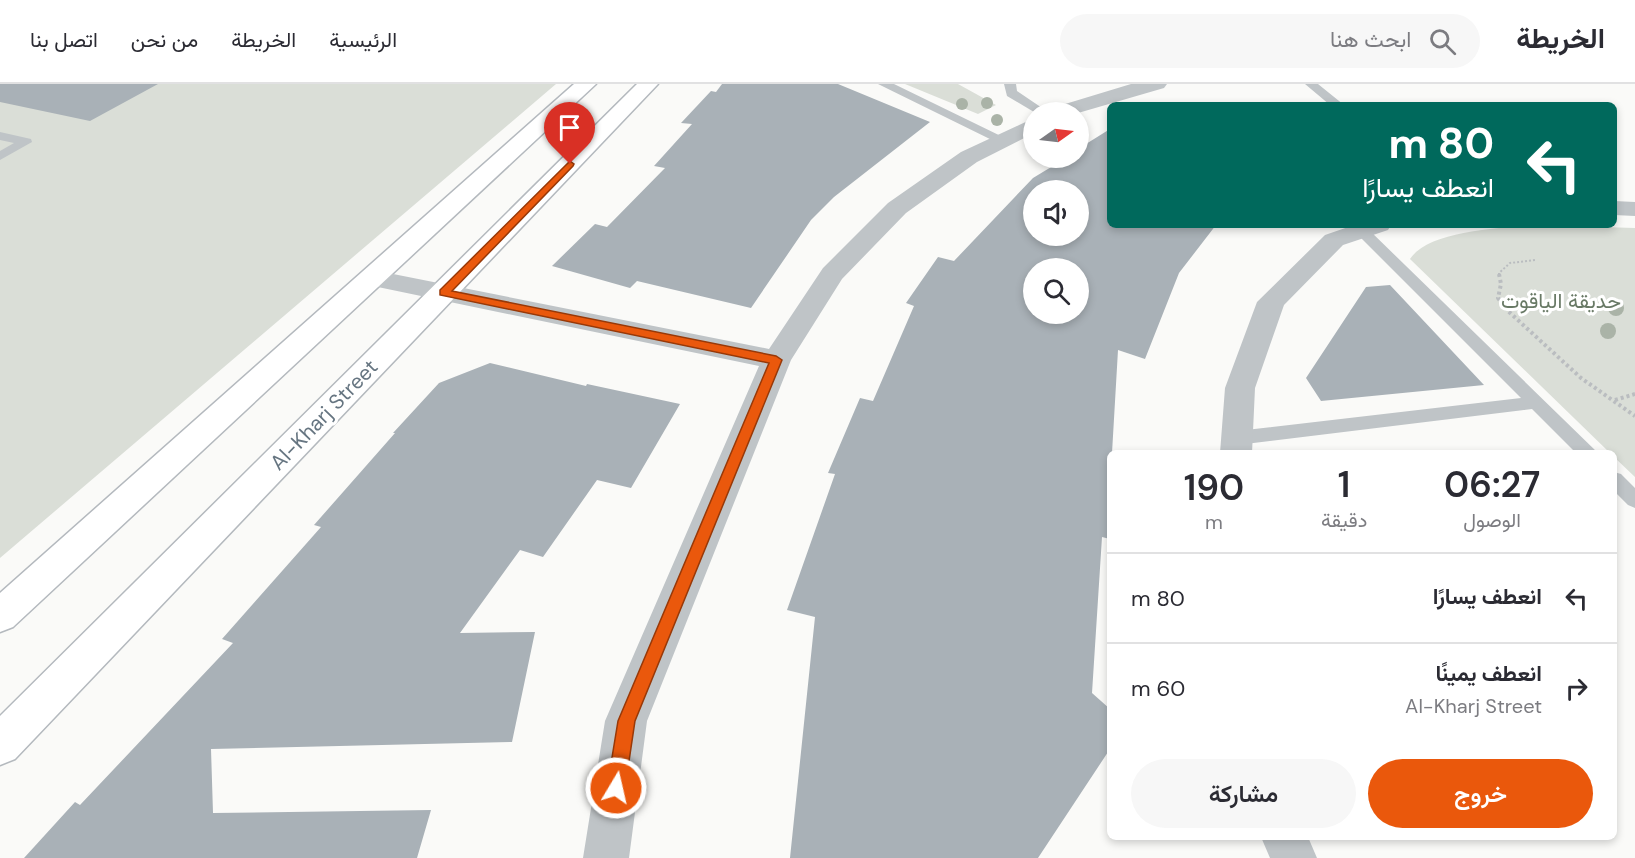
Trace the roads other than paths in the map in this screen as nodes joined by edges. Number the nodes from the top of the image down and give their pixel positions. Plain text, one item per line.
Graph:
1 (586, 84) edge
2 (648, 84) edge
3 (884, 84) edge
4 (1010, 84) edge
5 (1157, 84) edge
6 (1311, 84) edge
7 (1026, 102) edge
8 (1089, 102) edge
9 (1334, 102) edge
10 (1023, 130) edge
11 (0, 136) edge
12 (1004, 140) junction
13 (0, 156) edge
14 (1617, 208) edge
15 (1635, 209) edge
16 (1371, 228) edge
17 (373, 278) junction
18 (444, 293) junction
19 (776, 360) junction
20 (1536, 402) junction
21 (1237, 446) edge
22 (1585, 450) edge
23 (1617, 482) edge
24 (1635, 500) edge
25 (0, 616) edge
26 (0, 746) edge
27 (1285, 840) edge
28 (606, 858) edge
29 (1294, 858) edge

1 - 17 street
2 - 18 street, Al-Kharj Street
3 - 12 lane
4 - 7 lane
5 - 8 street
6 - 9 lane
10 - 12 street
11 - 13 lane
12 - 19 street
14 - 15 street
16 - 20 lane
16 - 21 street
17 - 18 street
17 - 25 street
18 - 19 street
18 - 26 street, Al-Kharj Street
19 - 28 street
20 - 21 lane
20 - 22 lane
23 - 24 lane
27 - 29 street

